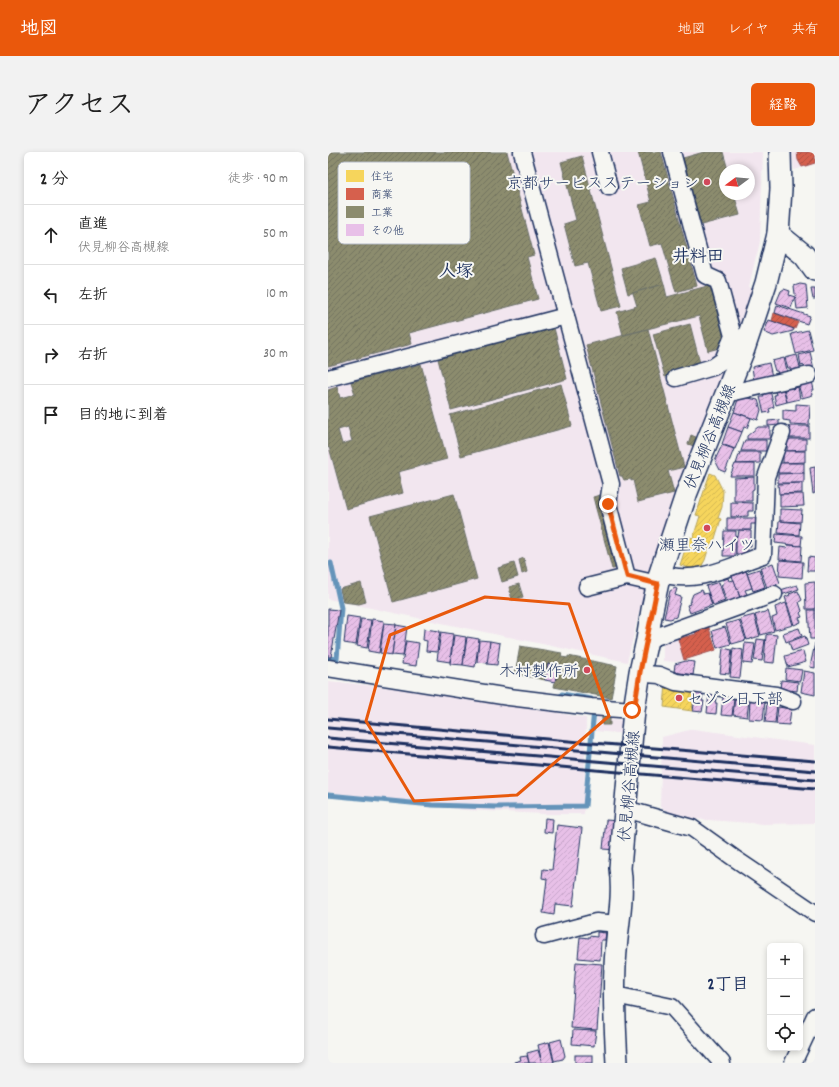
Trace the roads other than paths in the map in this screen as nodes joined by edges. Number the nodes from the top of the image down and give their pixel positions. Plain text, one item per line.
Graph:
1 (522, 152) edge
2 (600, 152) edge
3 (672, 152) edge
4 (780, 152) edge
5 (609, 187) dead end
6 (778, 234) junction
7 (815, 270) edge
8 (566, 316) junction
9 (809, 375) dead end
10 (328, 378) edge
11 (676, 378) dead end
12 (726, 394) junction
13 (782, 433) dead end
14 (627, 576) junction
15 (659, 579) junction
16 (587, 587) dead end
17 (774, 594) dead end
18 (647, 640) junction
19 (328, 668) edge
20 (646, 674) junction
21 (793, 701) dead end
22 (634, 710) junction
23 (636, 812) junction
24 (623, 885) junction
25 (815, 913) edge
26 (619, 924) junction
27 (544, 936) dead end
28 (615, 995) junction
29 (815, 1016) edge
30 (617, 1063) edge
31 (722, 1063) edge
32 (793, 1063) edge

1 - 8 street
2 - 5 street
3 - 11 street
4 - 6 main road, 伏見柳谷高槻線
6 - 7 main road
6 - 12 main road, 伏見柳谷高槻線
8 - 10 street
8 - 14 street
9 - 12 street
12 - 15 main road, 伏見柳谷高槻線
13 - 15 street
14 - 15 street
14 - 16 street
15 - 18 main road, 伏見柳谷高槻線
17 - 18 street
18 - 20 main road, 伏見柳谷高槻線
18 - 22 main road, 伏見柳谷高槻線
19 - 22 street
20 - 21 street
20 - 23 main road, 伏見柳谷高槻線
22 - 24 main road, 伏見柳谷高槻線
23 - 24 main road, 伏見柳谷高槻線
23 - 25 street
24 - 26 main road, 伏見柳谷高槻線
26 - 27 street
26 - 28 main road, 伏見柳谷高槻線
28 - 30 main road, 伏見柳谷高槻線
28 - 31 street
29 - 32 street

